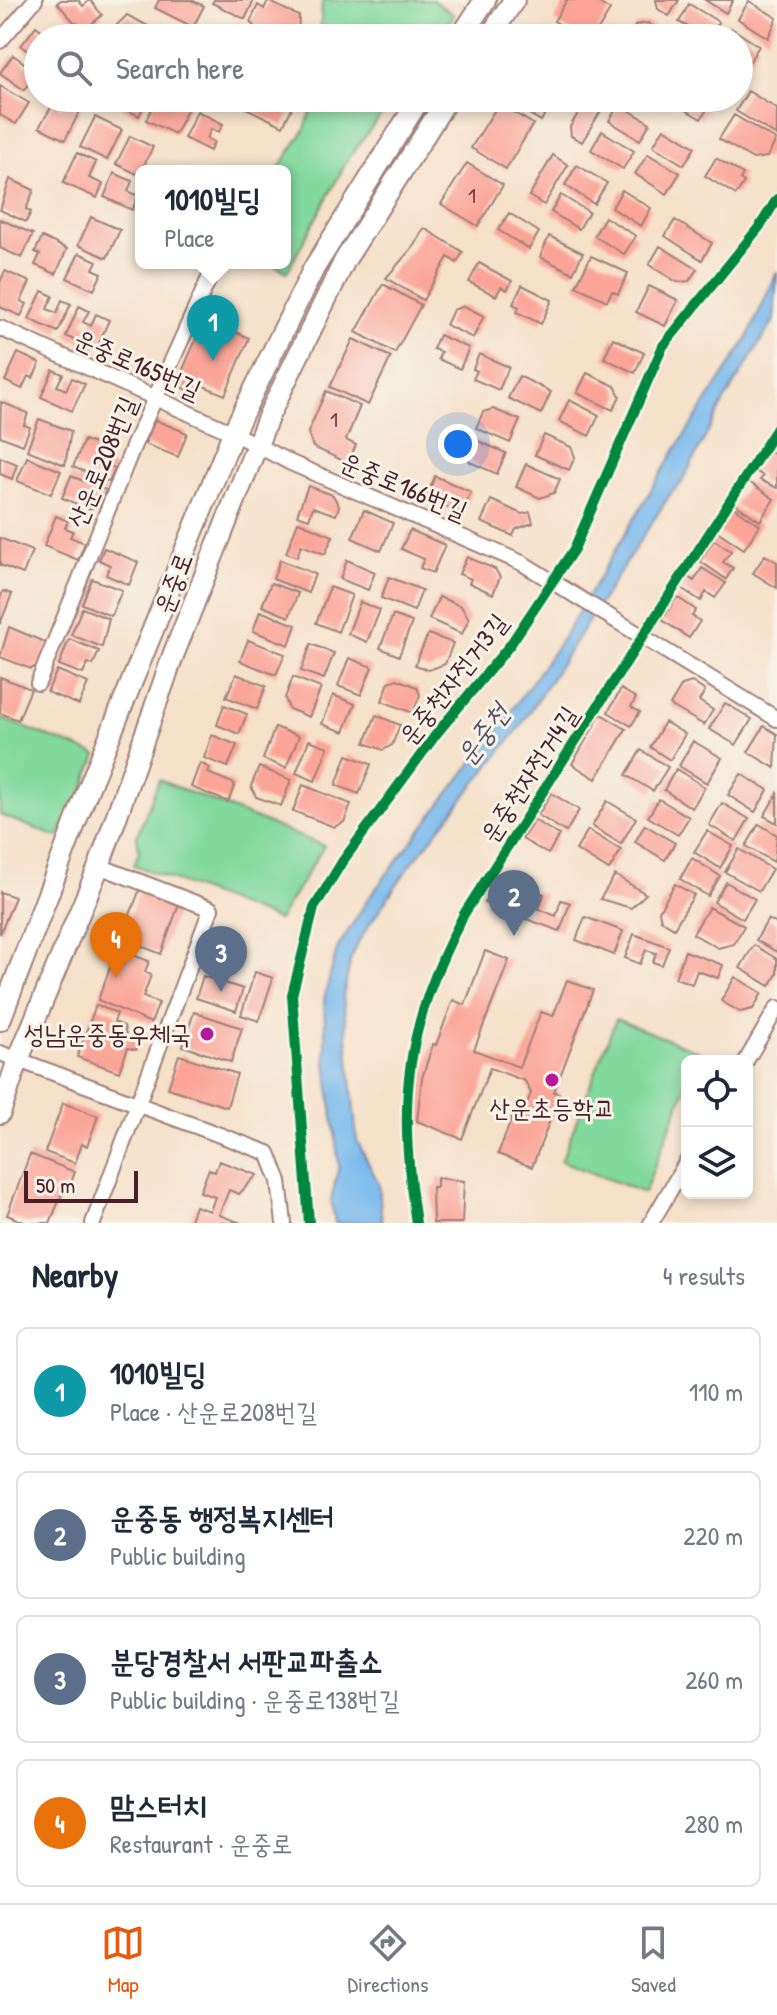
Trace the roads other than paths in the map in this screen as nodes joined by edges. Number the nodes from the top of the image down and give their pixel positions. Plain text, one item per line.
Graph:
1 (35, 0) edge
2 (485, 0) edge
3 (514, 0) edge
4 (469, 24) edge
5 (498, 24) edge
6 (0, 41) edge
7 (411, 112) edge
8 (439, 112) edge
9 (213, 269) edge
10 (0, 328) edge
11 (156, 398) junction
12 (233, 433) junction
13 (257, 445) junction
14 (38, 683) dead end
15 (777, 719) edge
16 (99, 866) junction
17 (777, 1008) edge
18 (0, 1020) edge
19 (750, 1055) edge
20 (9, 1056) edge
21 (137, 1104) junction
22 (0, 1113) edge
23 (681, 1171) edge
24 (93, 1223) edge
25 (284, 1223) edge
26 (651, 1223) edge

1 - 6 street
2 - 4 main road
3 - 5 main road
7 - 12 main road, 운중로
8 - 13 main road, 운중로
9 - 11 street, 산운로208번길
10 - 11 street, 운중로165번길
11 - 12 street, 운중로165번길
11 - 14 street, 산운로208번길
12 - 13 street, 운중로165번길
12 - 18 main road, 운중로
13 - 15 street, 운중로166번길
13 - 16 main road, 운중로
16 - 20 main road, 운중로
16 - 21 street
17 - 19 street
20 - 21 street
20 - 22 main road, 운중로
21 - 24 street
21 - 25 street
23 - 26 street

